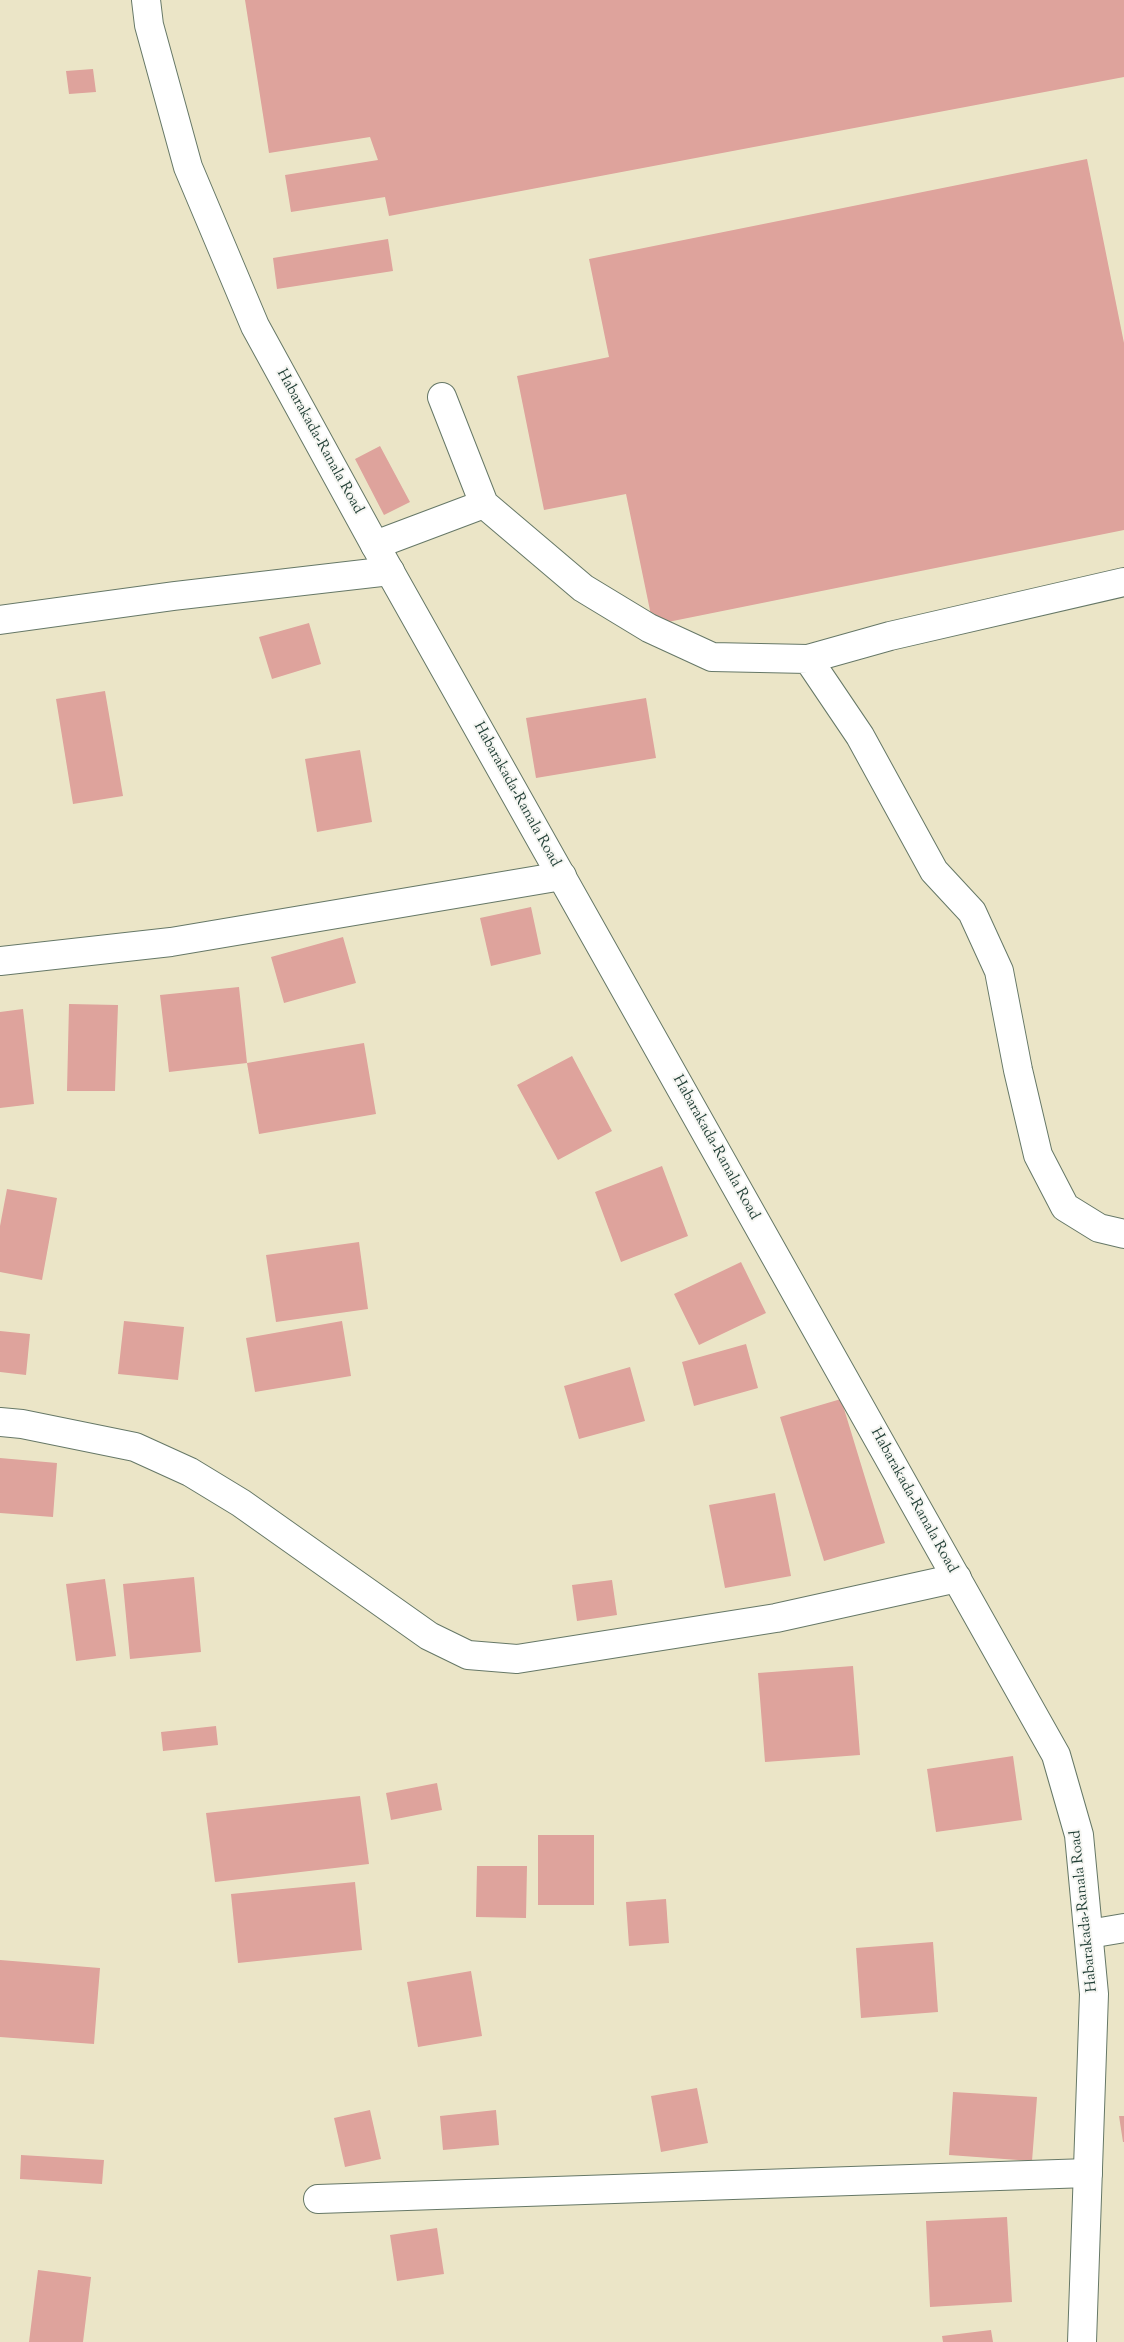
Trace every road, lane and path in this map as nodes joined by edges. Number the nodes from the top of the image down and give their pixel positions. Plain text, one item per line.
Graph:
1 (146, 0) edge
2 (442, 397) dead end
3 (484, 504) junction
4 (375, 545) junction
5 (390, 571) junction
6 (1124, 582) edge
7 (0, 620) edge
8 (808, 659) junction
9 (562, 876) junction
10 (0, 961) edge
11 (1124, 1234) edge
12 (0, 1422) edge
13 (956, 1578) junction
14 (1124, 1928) edge
15 (1088, 1934) junction
16 (1088, 2173) junction
17 (318, 2199) dead end
18 (1082, 2342) edge

1 - 4 street, Habarakada-Ranala Road
2 - 3 street
3 - 4 street
3 - 8 street
4 - 5 street, Habarakada-Ranala Road
5 - 7 street
5 - 9 street, Habarakada-Ranala Road
6 - 8 street
8 - 11 street
9 - 10 street
9 - 13 street, Habarakada-Ranala Road
12 - 13 street
13 - 15 street, Habarakada-Ranala Road
14 - 15 street
15 - 16 street, Habarakada-Ranala Road
16 - 17 street
16 - 18 street, Habarakada-Ranala Road

